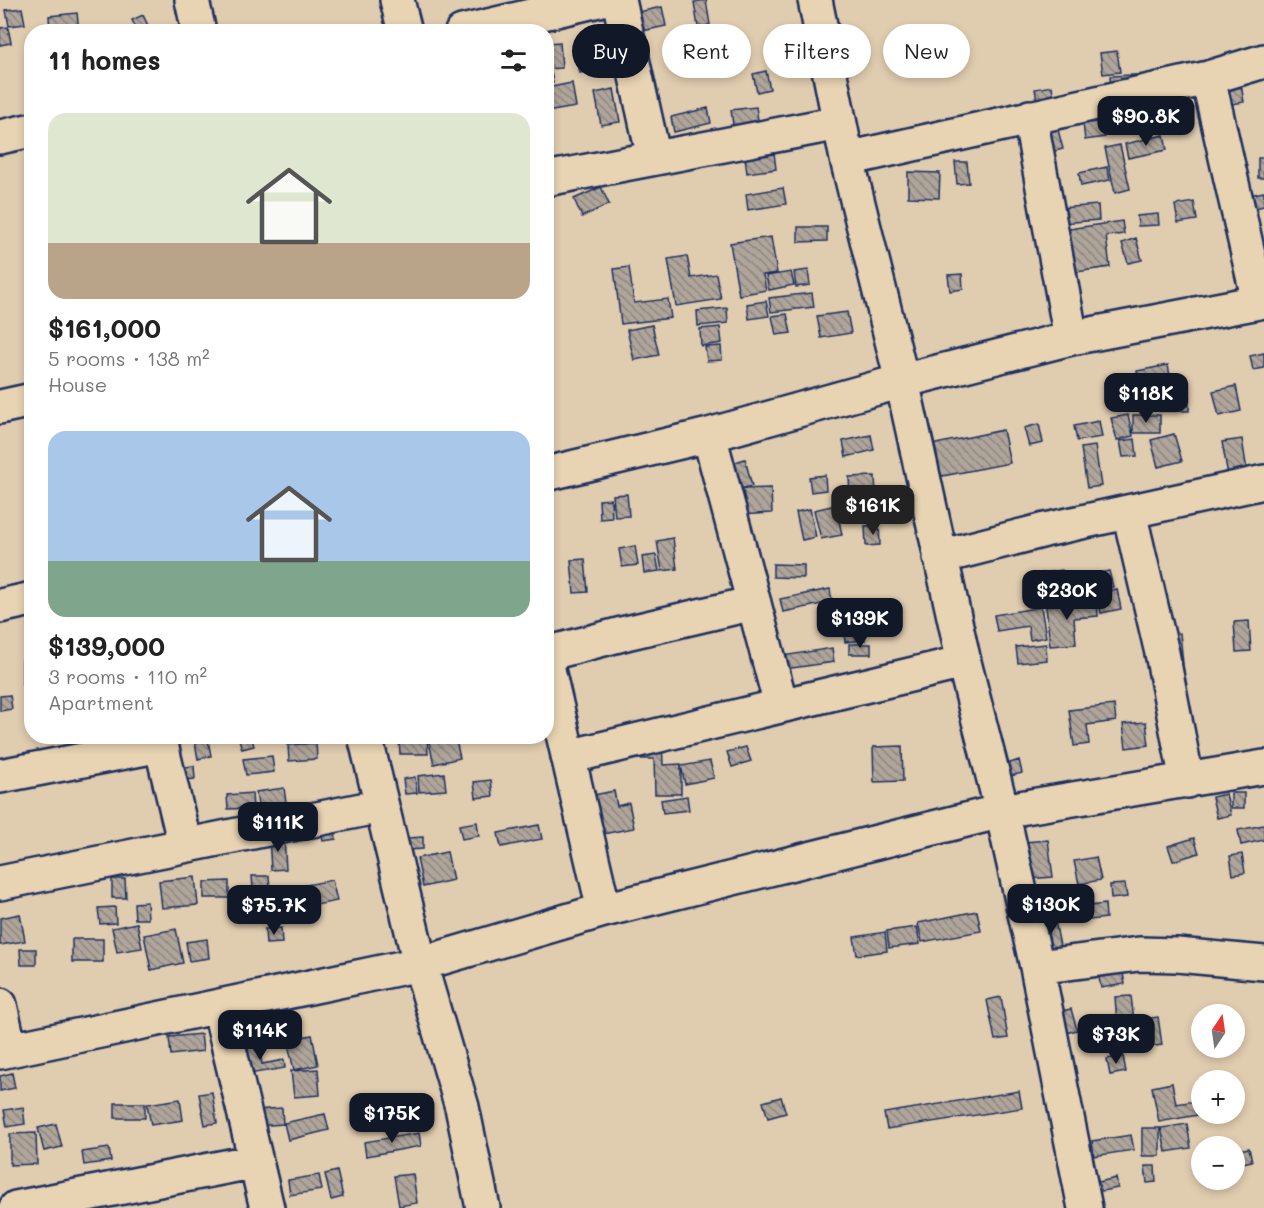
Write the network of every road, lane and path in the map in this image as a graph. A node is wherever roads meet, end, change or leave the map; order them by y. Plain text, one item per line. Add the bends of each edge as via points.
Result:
1 (192, 0) edge
2 (398, 0) edge
3 (815, 0) edge
4 (599, 1) edge
5 (197, 24) edge
6 (403, 24) edge
7 (497, 24) edge
8 (1264, 61) edge
9 (1209, 78) junction
10 (1030, 117) junction
11 (839, 123) junction
12 (24, 132) edge
13 (0, 137) edge
14 (654, 158) junction
15 (846, 159) junction
16 (554, 177) edge
17 (1262, 302) edge
18 (1071, 338) junction
19 (902, 381) junction
20 (24, 402) edge
21 (0, 407) edge
22 (709, 435) junction
23 (554, 472) edge
24 (1264, 482) edge
25 (1130, 512) junction
26 (940, 557) junction
27 (24, 600) edge
28 (754, 603) junction
29 (0, 606) edge
30 (554, 652) edge
31 (964, 662) junction
32 (554, 696) edge
33 (781, 705) junction
34 (146, 744) edge
35 (161, 744) edge
36 (367, 744) edge
37 (568, 757) junction
38 (1264, 767) edge
39 (0, 776) edge
40 (1187, 781) junction
41 (381, 806) junction
42 (1002, 811) junction
43 (185, 845) junction
44 (0, 883) edge
45 (604, 910) junction
46 (1264, 963) edge
47 (420, 964) junction
48 (1037, 967) junction
49 (0, 1005) edge
50 (219, 1006) junction
51 (5, 1051) edge
52 (256, 1161) junction
53 (60, 1204) edge
54 (16, 1208) edge
55 (267, 1208) edge
56 (483, 1208) edge
57 (1085, 1208) edge

1 - 5 street
2 - 6 street
3 - 11 street
4 - 7 street
4 - 14 street
8 - 9 street
9 - 10 street
9 - 17 street
10 - 15 street
10 - 18 street
11 - 14 street
11 - 15 street
12 - 13 street
14 - 16 street
15 - 19 street
17 - 18 street
18 - 19 street
19 - 22 street
19 - 26 street
20 - 21 street
22 - 23 street
22 - 28 street
24 - 25 street
25 - 26 street
25 - 40 street
26 - 31 street
27 - 29 street
28 - 30 street
28 - 33 street
31 - 33 street
31 - 42 street
32 - 37 street
33 - 37 street
34 - 39 street
35 - 43 street
36 - 41 street
37 - 45 street
38 - 40 street
40 - 42 street
41 - 43 street
41 - 47 street
42 - 45 street
42 - 48 street
43 - 44 street
45 - 47 street
46 - 48 street via 1139,954
47 - 50 street
47 - 56 street via 462,1107
48 - 57 street
49 - 51 street
50 - 51 street
50 - 52 street
52 - 53 street
52 - 55 street
53 - 54 street

